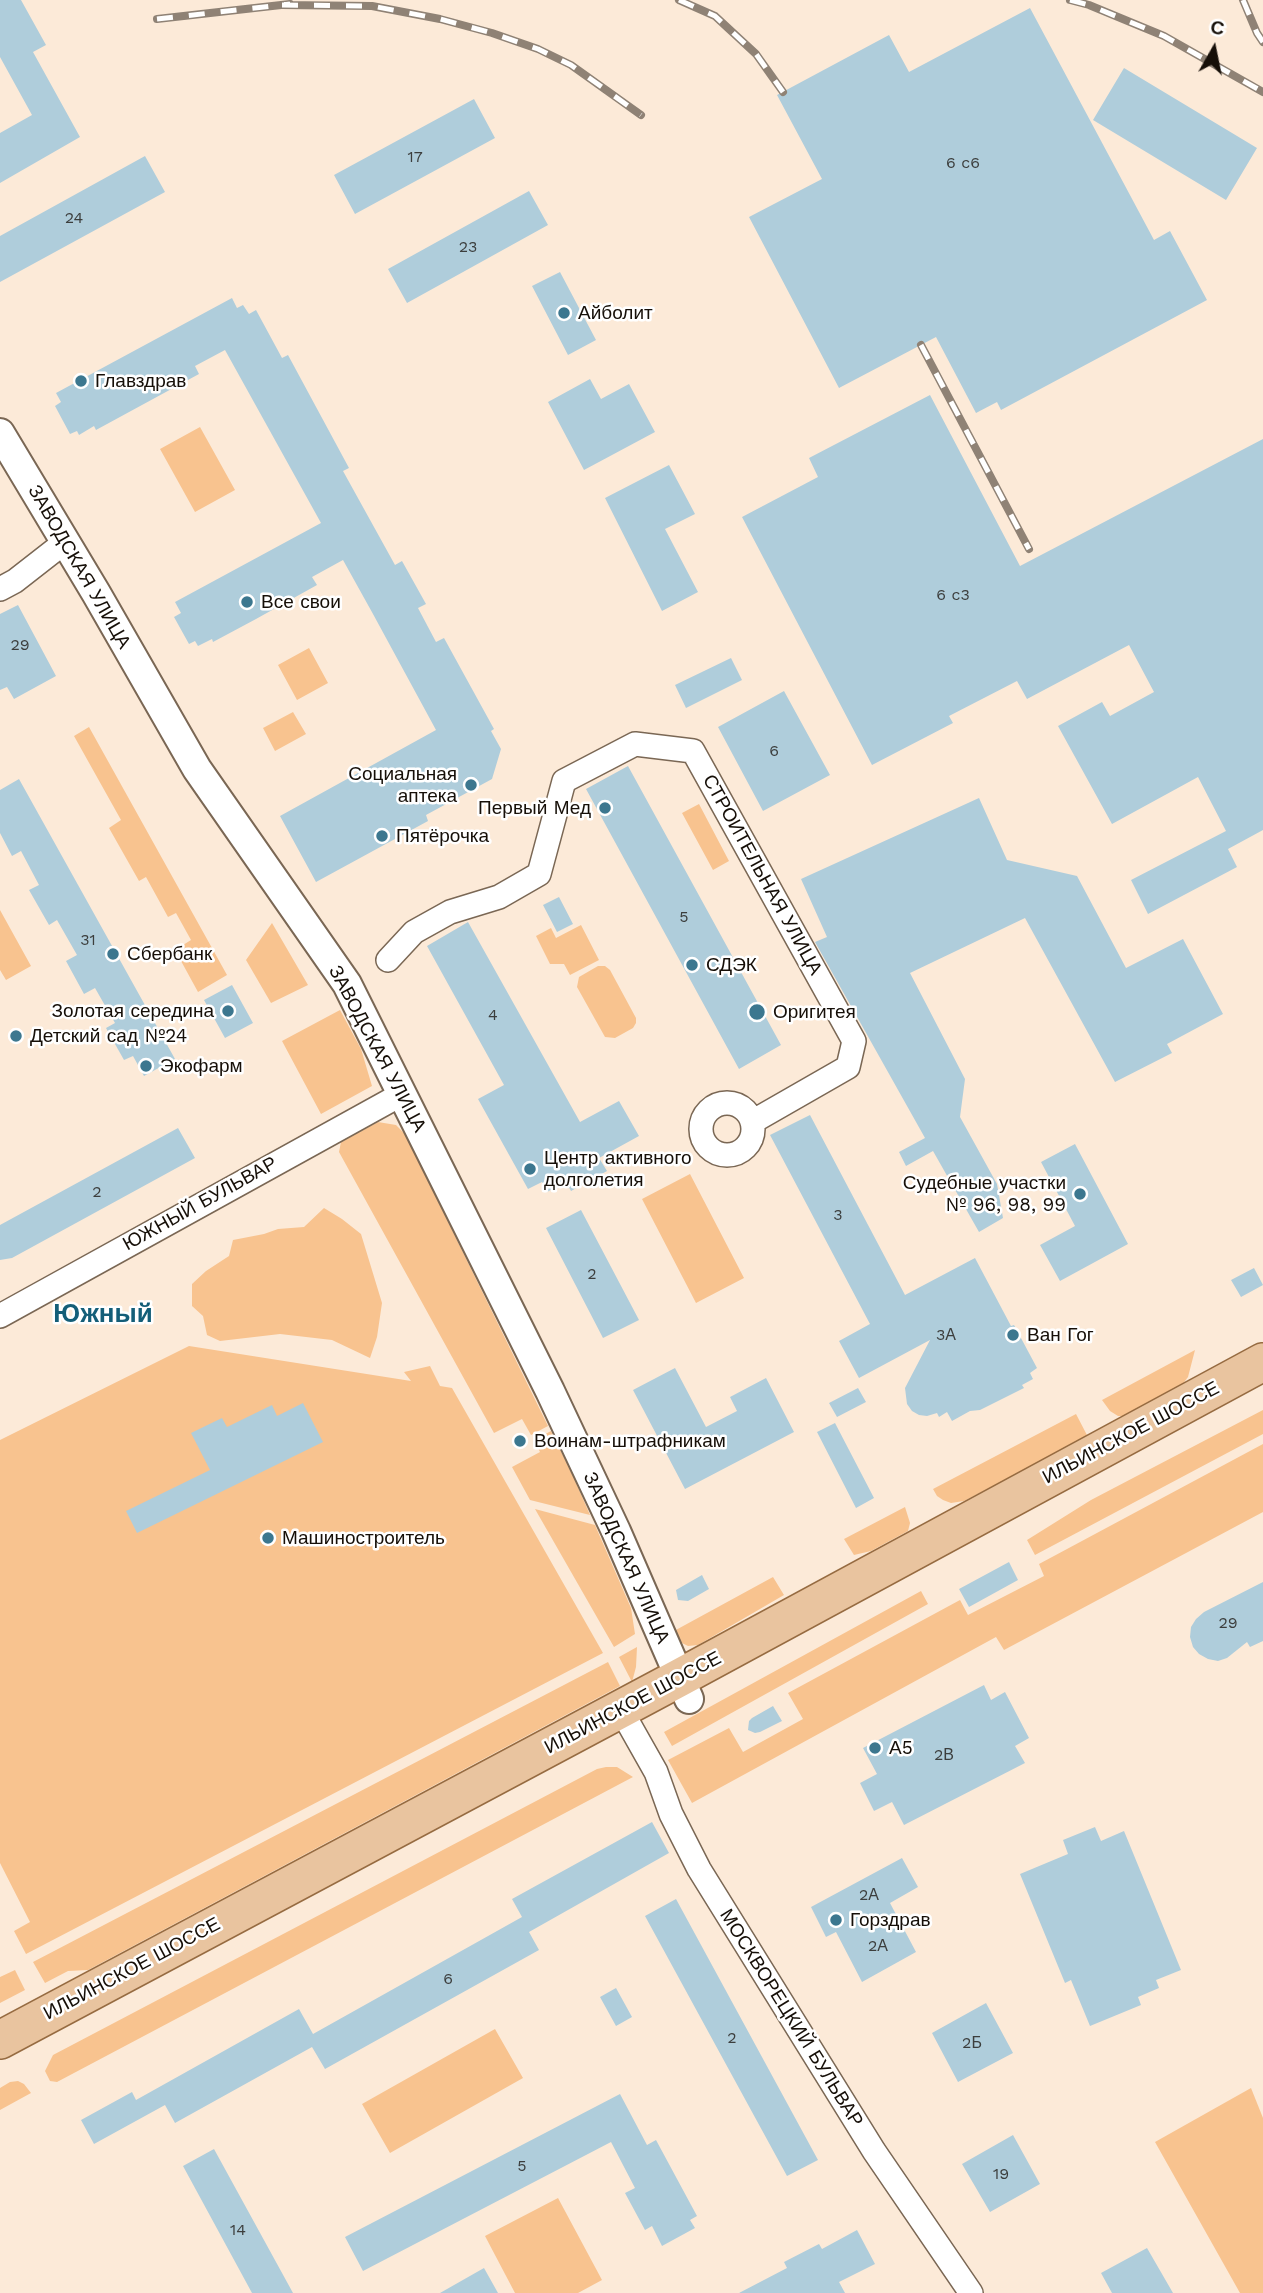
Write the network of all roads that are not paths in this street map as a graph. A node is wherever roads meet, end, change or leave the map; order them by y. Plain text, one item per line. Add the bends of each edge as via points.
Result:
1 (0, 433) edge
2 (65, 542) junction
3 (0, 589) edge
4 (388, 960) dead end
5 (402, 1094) junction
6 (752, 1122) dead end
7 (0, 1316) edge
8 (1263, 1362) edge
9 (1263, 1388) edge
10 (684, 1689) junction
11 (626, 1720) junction
12 (0, 2040) edge
13 (0, 2064) edge
14 (971, 2293) edge

1 - 2 street, ЗАВОДСКАЯ УЛИЦА
2 - 3 street
2 - 5 street, ЗАВОДСКАЯ УЛИЦА via 197,769 343,978
4 - 6 street, СТРОИТЕЛЬНАЯ УЛИЦА via 414,932 450,912 499,897 538,874 564,781 635,744 693,751 854,1041 848,1067
5 - 7 street, ЮЖНЫЙ БУЛЬВАР
5 - 10 street, ЗАВОДСКАЯ УЛИЦА via 594,1484
8 - 10 main road, ИЛЬИНСКОЕ ШОССЕ
9 - 10 main road, ИЛЬИНСКОЕ ШОССЕ
10 - 11 main road, ИЛЬИНСКОЕ ШОССЕ
11 - 12 main road, ИЛЬИНСКОЕ ШОССЕ
11 - 13 main road, ИЛЬИНСКОЕ ШОССЕ
11 - 14 street, МОСКВОРЕЦКИЙ БУЛЬВАР via 656,1772 699,1869 874,2151

